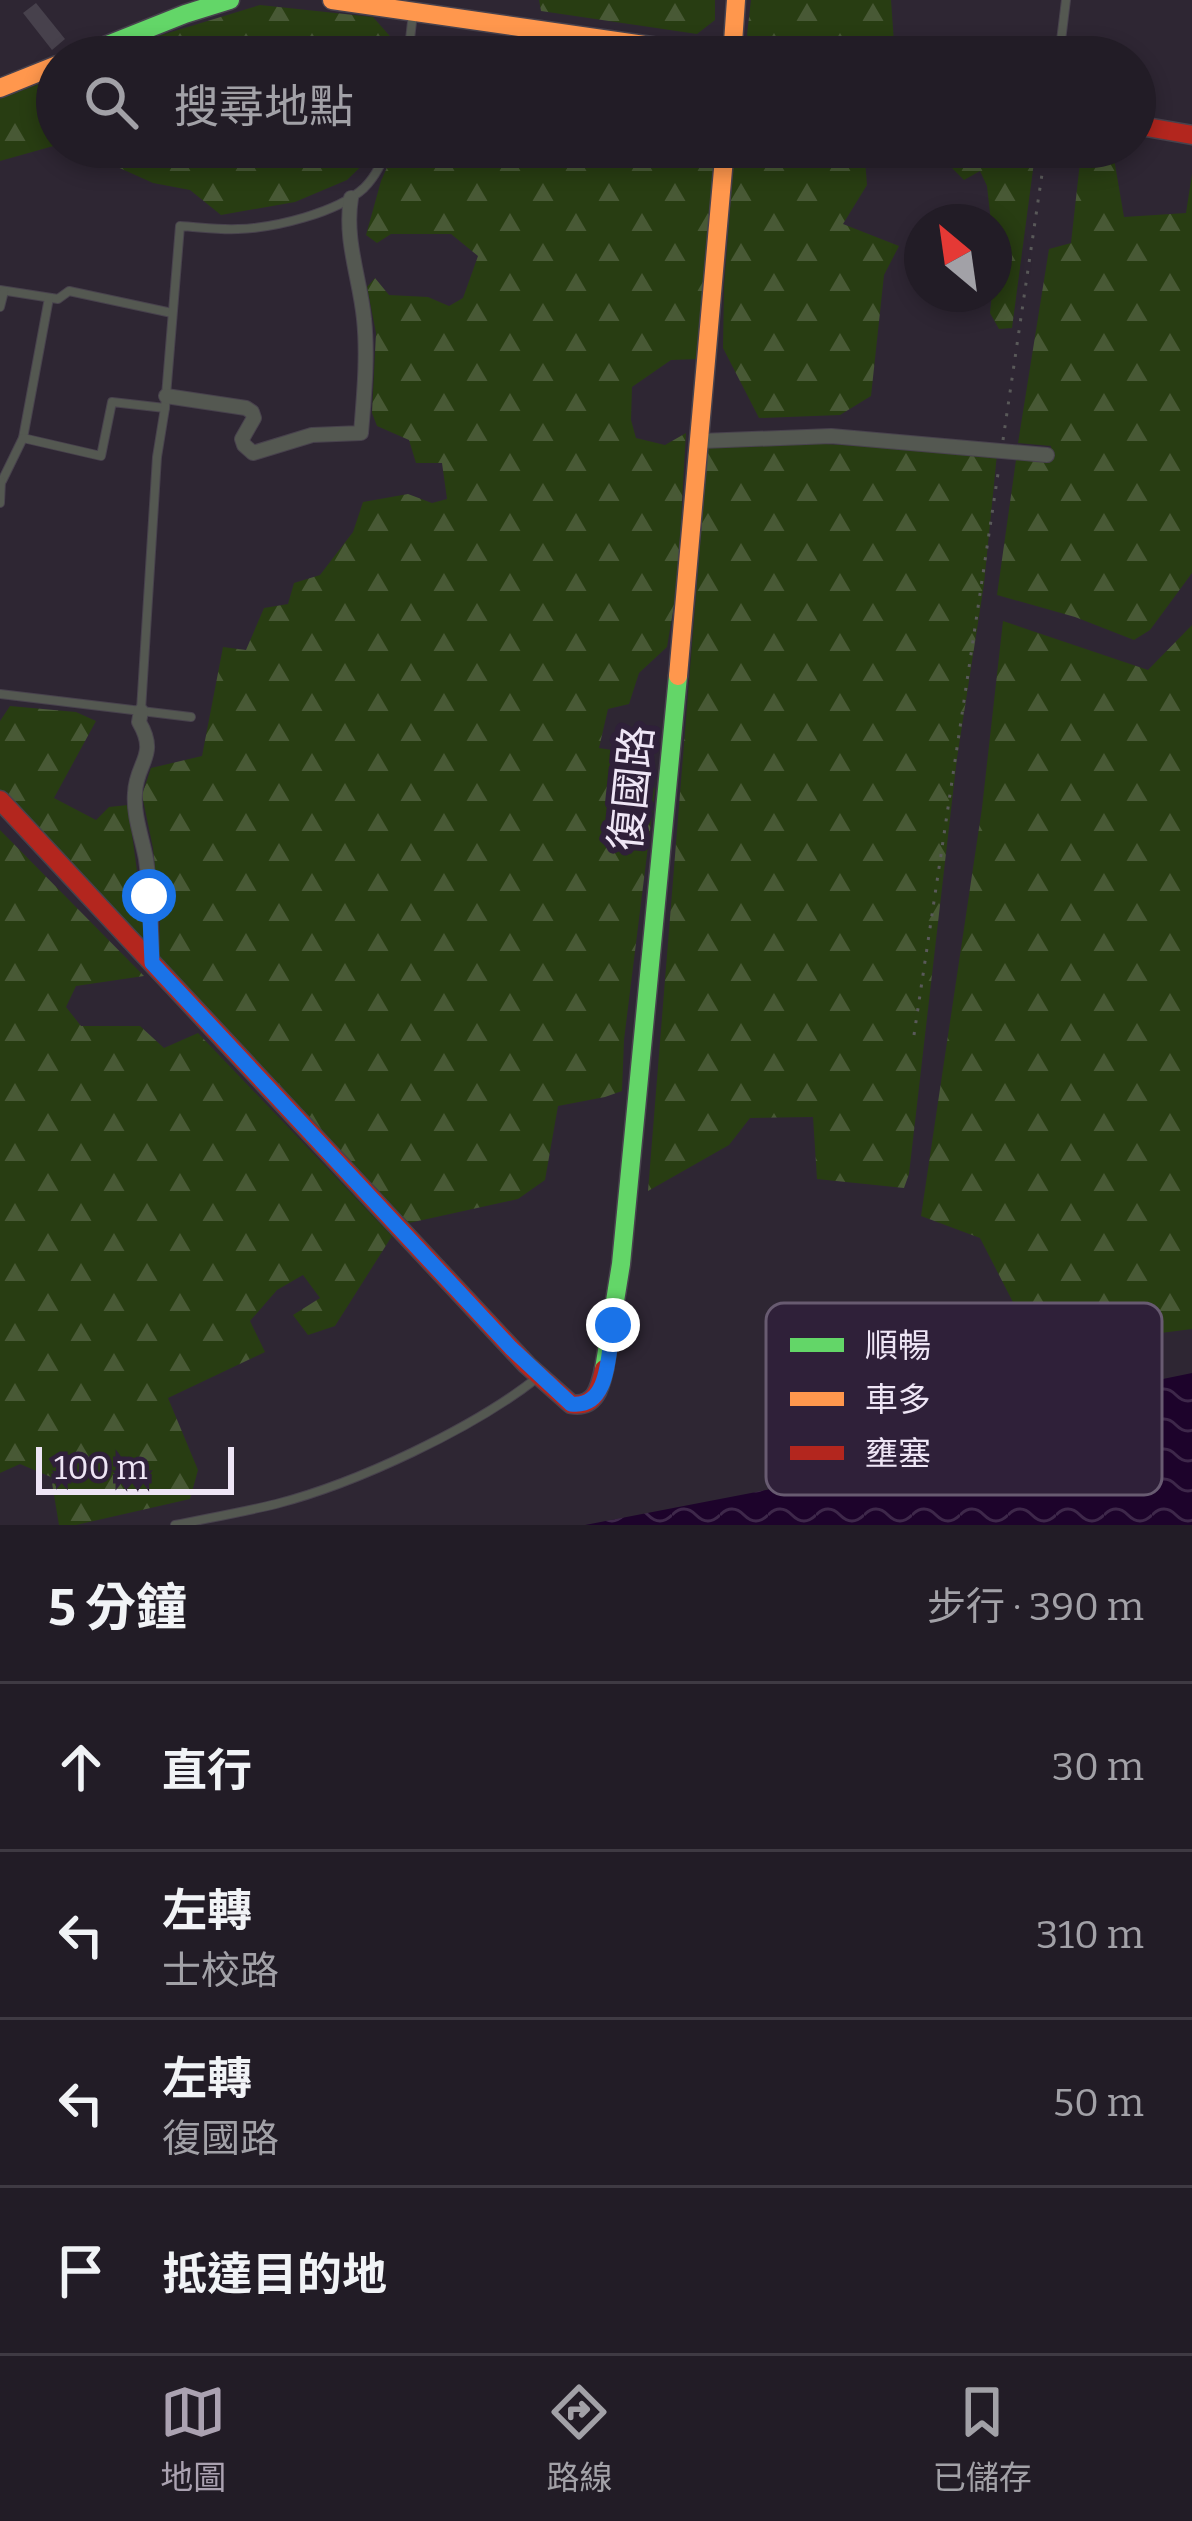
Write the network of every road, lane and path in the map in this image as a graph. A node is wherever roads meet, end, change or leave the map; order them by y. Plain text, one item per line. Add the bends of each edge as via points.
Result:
1 (230, 0) edge
2 (332, 0) edge
3 (736, 0) edge
4 (1066, 0) edge
5 (413, 12) junction
6 (129, 36) edge
7 (410, 36) edge
8 (582, 36) edge
9 (732, 36) edge
10 (1062, 36) edge
11 (36, 73) edge
12 (0, 88) edge
13 (1156, 129) edge
14 (1192, 135) edge
15 (378, 168) edge
16 (723, 168) edge
17 (1043, 168) edge
18 (352, 197) junction
19 (2, 291) edge
20 (49, 298) junction
21 (0, 307) edge
22 (172, 313) junction
23 (166, 402) junction
24 (23, 438) junction
25 (700, 442) junction
26 (1002, 451) junction
27 (1048, 454) dead end
28 (1, 481) edge
29 (0, 503) edge
30 (0, 694) edge
31 (141, 711) junction
32 (191, 717) dead end
33 (0, 800) edge
34 (152, 963) junction
35 (914, 1035) dead end
36 (539, 1376) junction
37 (175, 1525) edge

1 - 6 street
2 - 5 street
3 - 9 street
4 - 10 lane
5 - 7 lane
5 - 8 street
11 - 12 street
13 - 14 street
15 - 18 lane
16 - 25 street, 復國路
17 - 26 path
18 - 22 lane via 254,228 180,226
18 - 23 street via 350,242 364,320 361,433 312,435 253,453 242,439 254,418 246,408
19 - 20 lane
19 - 21 lane
20 - 22 lane via 69,291
20 - 24 lane
22 - 23 lane
23 - 24 lane via 112,403 101,456
23 - 31 lane
24 - 28 lane
25 - 26 street via 831,436
25 - 36 street, 復國路 via 637,1118 604,1380 578,1406
26 - 27 street
26 - 35 path
28 - 29 lane
30 - 31 lane
31 - 32 lane
31 - 34 street via 149,749 134,799
33 - 34 street
34 - 36 street
36 - 37 lane via 467,1423 333,1485

